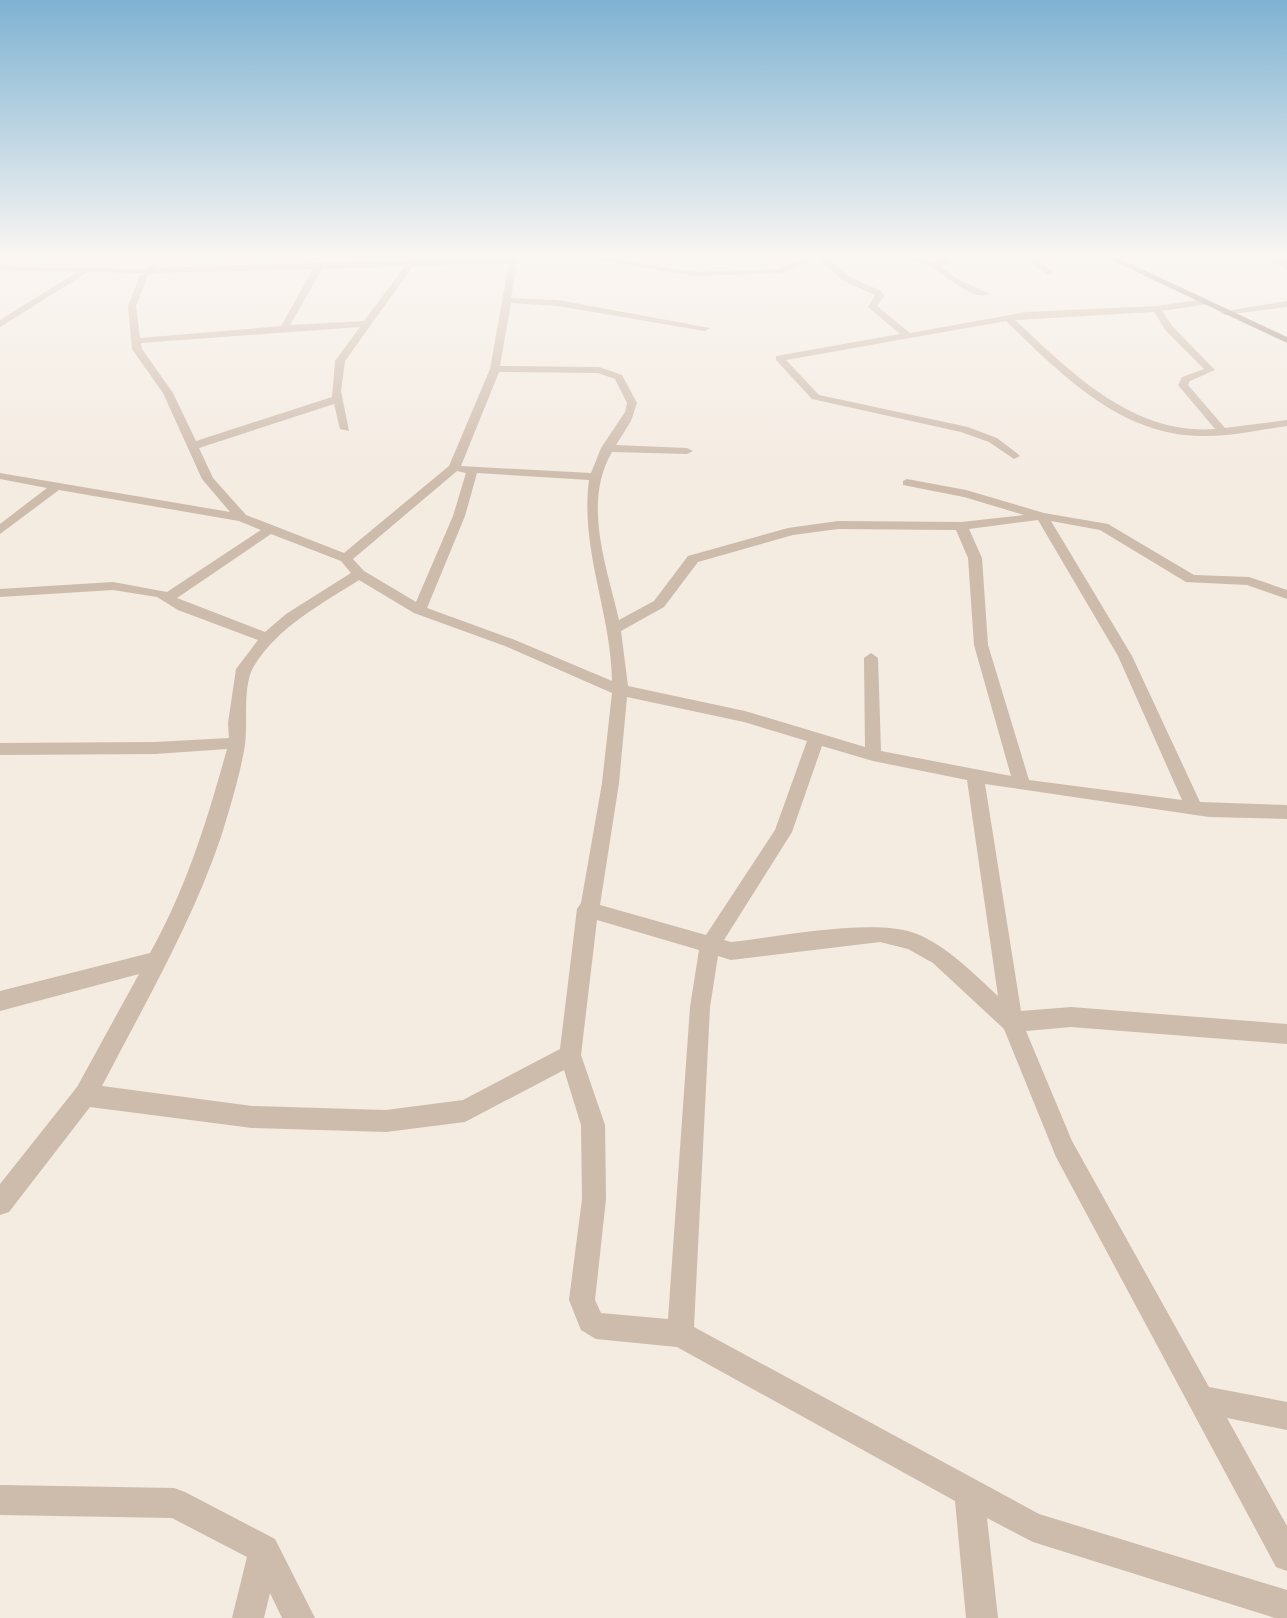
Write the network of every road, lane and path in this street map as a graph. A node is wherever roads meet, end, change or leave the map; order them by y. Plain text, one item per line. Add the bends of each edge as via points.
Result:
1 (135, 333) edge
2 (233, 333) edge
3 (360, 333) edge
4 (502, 333) edge
5 (916, 333) edge
6 (1023, 333) edge
7 (1173, 333) edge
8 (1270, 333) edge
9 (906, 334) joint
10 (1287, 340) edge
11 (136, 341) junction
12 (495, 369) junction
13 (338, 399) junction
14 (1287, 423) edge
15 (345, 429) dead end
16 (1222, 431) junction
17 (193, 446) junction
18 (607, 448) junction
19 (687, 451) dead end
20 (1014, 456) dead end
21 (454, 468) junction
22 (472, 471) junction
23 (0, 476) edge
24 (595, 477) junction
25 (907, 483) dead end
26 (57, 486) junction
27 (1042, 516) junction
28 (242, 518) junction
29 (961, 526) junction
30 (270, 528) junction
31 (0, 530) edge
32 (346, 558) junction
33 (359, 574) junction
34 (0, 593) edge
35 (1287, 595) edge
36 (167, 598) junction
37 (419, 610) junction
38 (613, 629) junction
39 (267, 638) junction
40 (871, 658) dead end
41 (620, 691) junction
42 (816, 740) junction
43 (237, 743) junction
44 (0, 749) edge
45 (873, 755) junction
46 (975, 776) junction
47 (1022, 785) junction
48 (1194, 808) junction
49 (1287, 812) edge
50 (587, 909) junction
51 (709, 947) junction
52 (156, 961) junction
53 (0, 1001) edge
54 (1012, 1022) junction
55 (1287, 1034) edge
56 (570, 1055) junction
57 (85, 1095) junction
58 (0, 1203) edge
59 (680, 1334) junction
60 (1200, 1399) junction
61 (1287, 1416) edge
62 (969, 1492) junction
63 (0, 1500) edge
64 (264, 1550) junction
65 (1287, 1556) edge
66 (1287, 1606) edge
67 (248, 1618) edge
68 (299, 1618) edge
69 (982, 1618) edge

1 - 11 street
2 - 11 street
3 - 13 street via 340,362
4 - 12 street
5 - 9 street
6 - 16 street via 1081,387 1125,413 1173,431
7 - 16 street via 1210,370 1185,379 1183,384
8 - 10 street
9 - 20 street via 779,359 817,397 964,429 993,440
11 - 17 street
12 - 18 street via 599,369 619,377 632,409
12 - 21 street
13 - 15 street
13 - 17 street
14 - 16 street
17 - 28 street via 208,479
18 - 19 street
18 - 24 street
21 - 22 street
21 - 32 street
22 - 24 street
22 - 37 street via 459,516
23 - 26 street
24 - 38 street via 592,526
25 - 27 street
26 - 28 street
26 - 31 street
27 - 29 street
27 - 35 street via 1104,527 1191,579 1249,581
27 - 48 street via 1125,656
28 - 30 street
29 - 38 street via 813,527 702,555 686,565 659,604
29 - 47 street via 975,558 981,645
30 - 32 street
30 - 36 street
32 - 33 street
33 - 37 street
33 - 39 street via 291,617
34 - 36 street via 113,586
36 - 39 street
37 - 41 street
38 - 41 street
39 - 43 street via 244,669
40 - 45 street
41 - 42 street via 746,718
41 - 50 street
42 - 45 street
42 - 51 street via 783,832
43 - 44 street
43 - 52 street via 212,836 180,918
45 - 46 street
46 - 47 street
46 - 54 street
47 - 48 street
48 - 49 street
50 - 51 street
50 - 56 street
51 - 54 street via 731,951 880,934 912,941 940,957
51 - 59 street via 700,1007
52 - 53 street
52 - 57 street
54 - 55 street via 1071,1017
54 - 60 street via 1064,1149
56 - 57 street via 465,1111 386,1121 252,1117
56 - 59 street via 593,1125 594,1199 582,1300 586,1314 596,1326
57 - 58 street
59 - 62 street
60 - 61 street
60 - 65 street
62 - 66 street via 1033,1527
62 - 69 street
63 - 64 street via 174,1503
64 - 67 street
64 - 68 street

